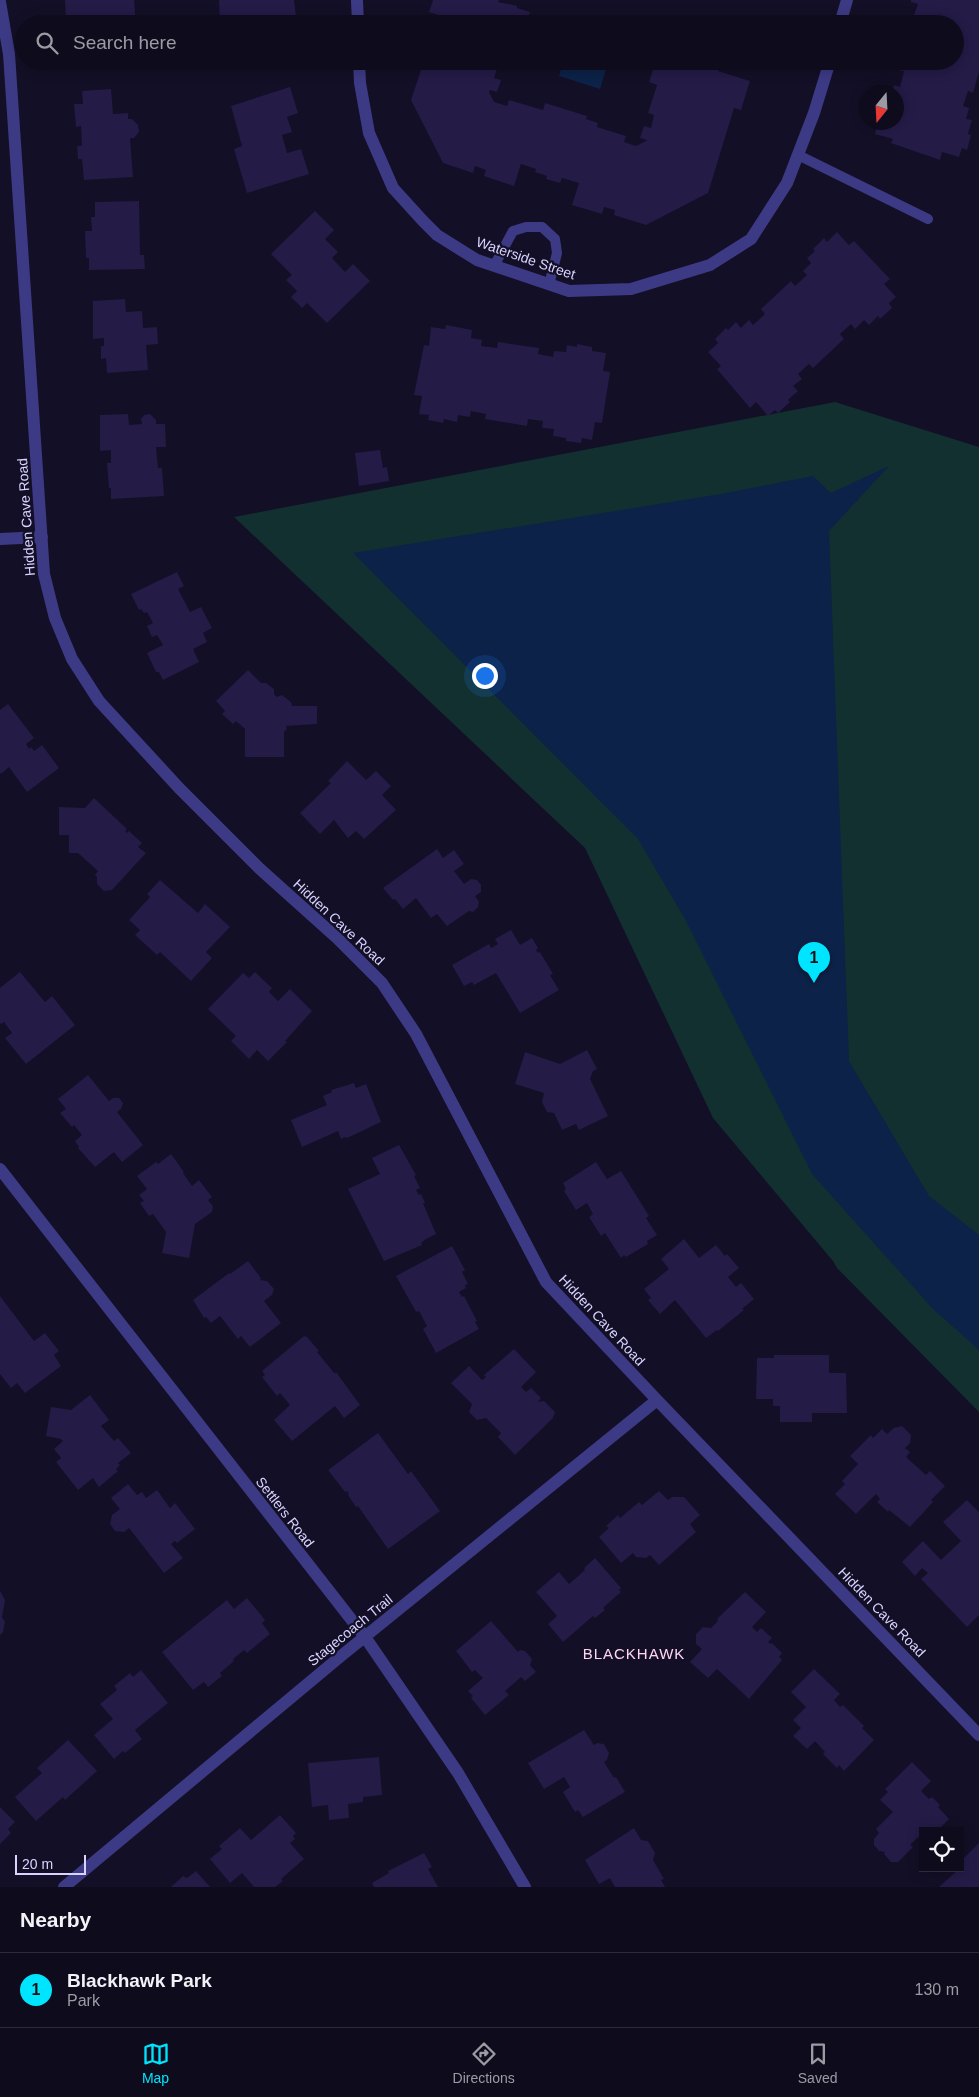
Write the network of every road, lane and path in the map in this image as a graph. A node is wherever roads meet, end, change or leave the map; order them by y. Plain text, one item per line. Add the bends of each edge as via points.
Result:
1 (357, 0) edge
2 (847, 0) edge
3 (0, 2) edge
4 (358, 15) edge
5 (843, 15) edge
6 (359, 70) edge
7 (827, 70) edge
8 (798, 155) junction
9 (928, 219) dead end
10 (494, 266) junction
11 (549, 284) junction
12 (42, 537) junction
13 (0, 539) edge
14 (0, 1169) edge
15 (656, 1400) junction
16 (365, 1637) junction
17 (979, 1735) edge
18 (64, 1887) edge
19 (525, 1887) edge

1 - 4 street
2 - 5 street
3 - 12 street, Hidden Cave Road via 9,54
6 - 10 street, Waterside Street via 369,133 393,188 437,235 476,260
7 - 8 street, Waterside Street
8 - 9 lane
8 - 11 street, Waterside Street via 787,183 750,239 710,265 631,289 569,291
10 - 11 street, Waterside Street
10 - 11 lane via 513,231 542,227 555,240 556,253
12 - 13 street
12 - 15 street, Hidden Cave Road via 44,574 55,618 72,659 99,701 172,781 260,869 382,983 416,1034 546,1282
14 - 16 street, Settlers Road
15 - 16 street, Stagecoach Trail
15 - 17 street, Hidden Cave Road
16 - 18 street, Stagecoach Trail
16 - 19 street, Settlers Road via 458,1773

